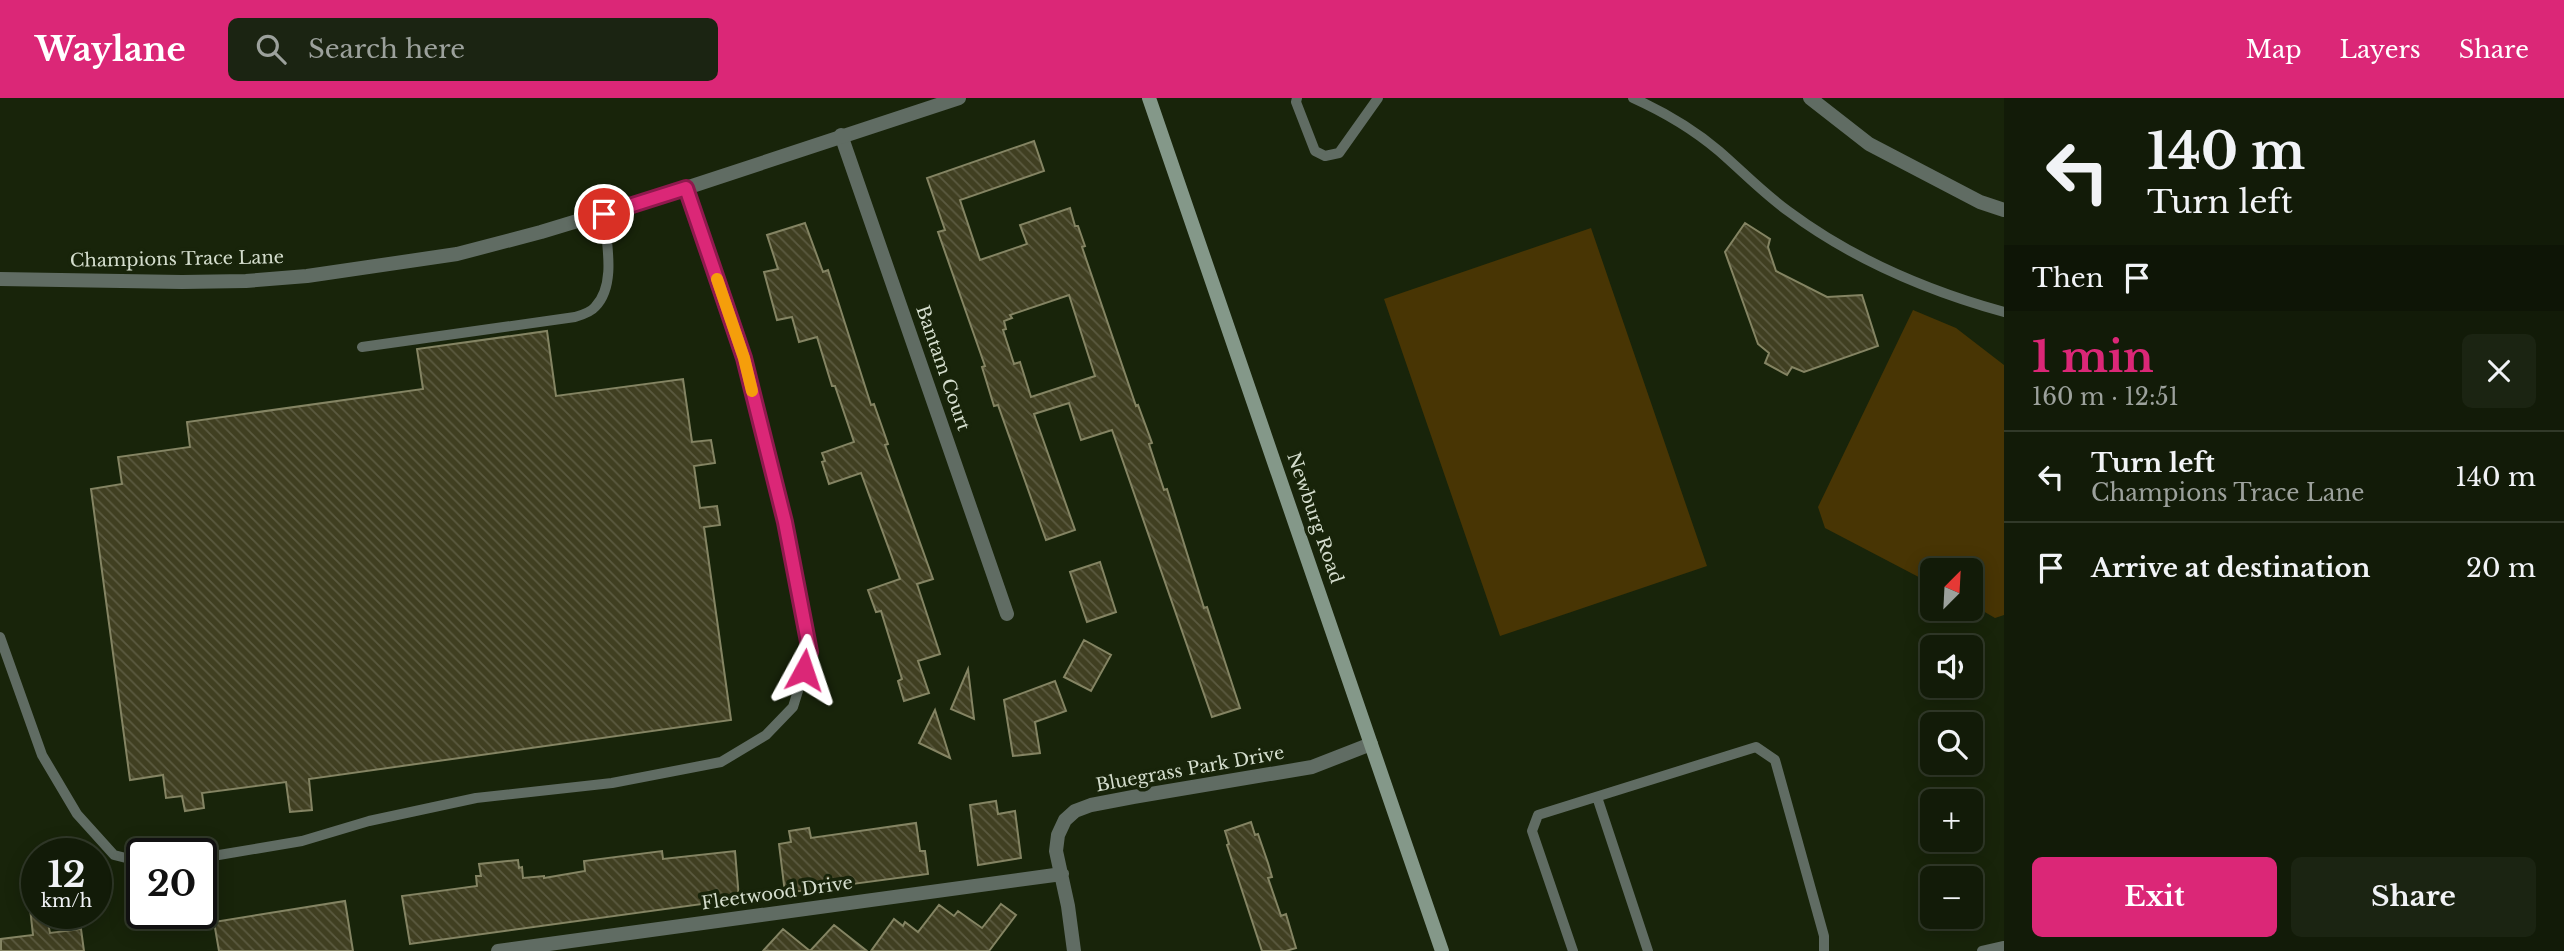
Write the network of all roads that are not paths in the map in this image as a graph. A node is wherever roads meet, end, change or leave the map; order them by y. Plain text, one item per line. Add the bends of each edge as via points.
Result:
1 (959, 98) edge
2 (1149, 98) edge
3 (1297, 98) edge
4 (1378, 98) edge
5 (1633, 98) edge
6 (1811, 98) edge
7 (841, 135) junction
8 (686, 188) junction
9 (2004, 210) edge
10 (604, 214) junction
11 (0, 279) edge
12 (2004, 312) edge
13 (362, 347) dead end
14 (1007, 614) dead end
15 (0, 637) edge
16 (1371, 744) junction
17 (1597, 797) junction
18 (217, 855) edge
19 (126, 858) edge
20 (1062, 874) junction
21 (2004, 946) edge
22 (498, 951) edge
23 (1074, 951) edge
24 (1442, 951) edge
25 (1573, 951) edge
26 (1648, 951) edge
27 (1824, 951) edge
28 (1982, 951) edge

1 - 7 street, Champions Trace Lane
2 - 16 main road, Newburg Road
3 - 4 lane via 1315,151 1325,156 1339,153
5 - 12 lane via 1665,112 1835,244
6 - 9 street via 1880,150
7 - 8 street, Champions Trace Lane
7 - 14 street, Bantam Court
8 - 10 street, Champions Trace Lane
8 - 18 lane via 744,358 785,522 810,652 793,708 766,735 721,762 612,783 476,798 302,841
10 - 11 street, Champions Trace Lane via 457,254 307,276 183,282
10 - 13 lane via 608,278 605,294 594,309 575,317
15 - 19 lane via 42,755 77,814 114,855
16 - 20 street, Bluegrass Park Drive via 1312,767 1075,811 1058,835 1056,851
16 - 24 main road, Newburg Road
17 - 25 lane via 1538,815 1532,831
17 - 26 lane
17 - 27 lane via 1756,747 1775,760 1824,936
20 - 22 street, Fleetwood Drive
20 - 23 street, Bluegrass Park Drive
21 - 28 lane

